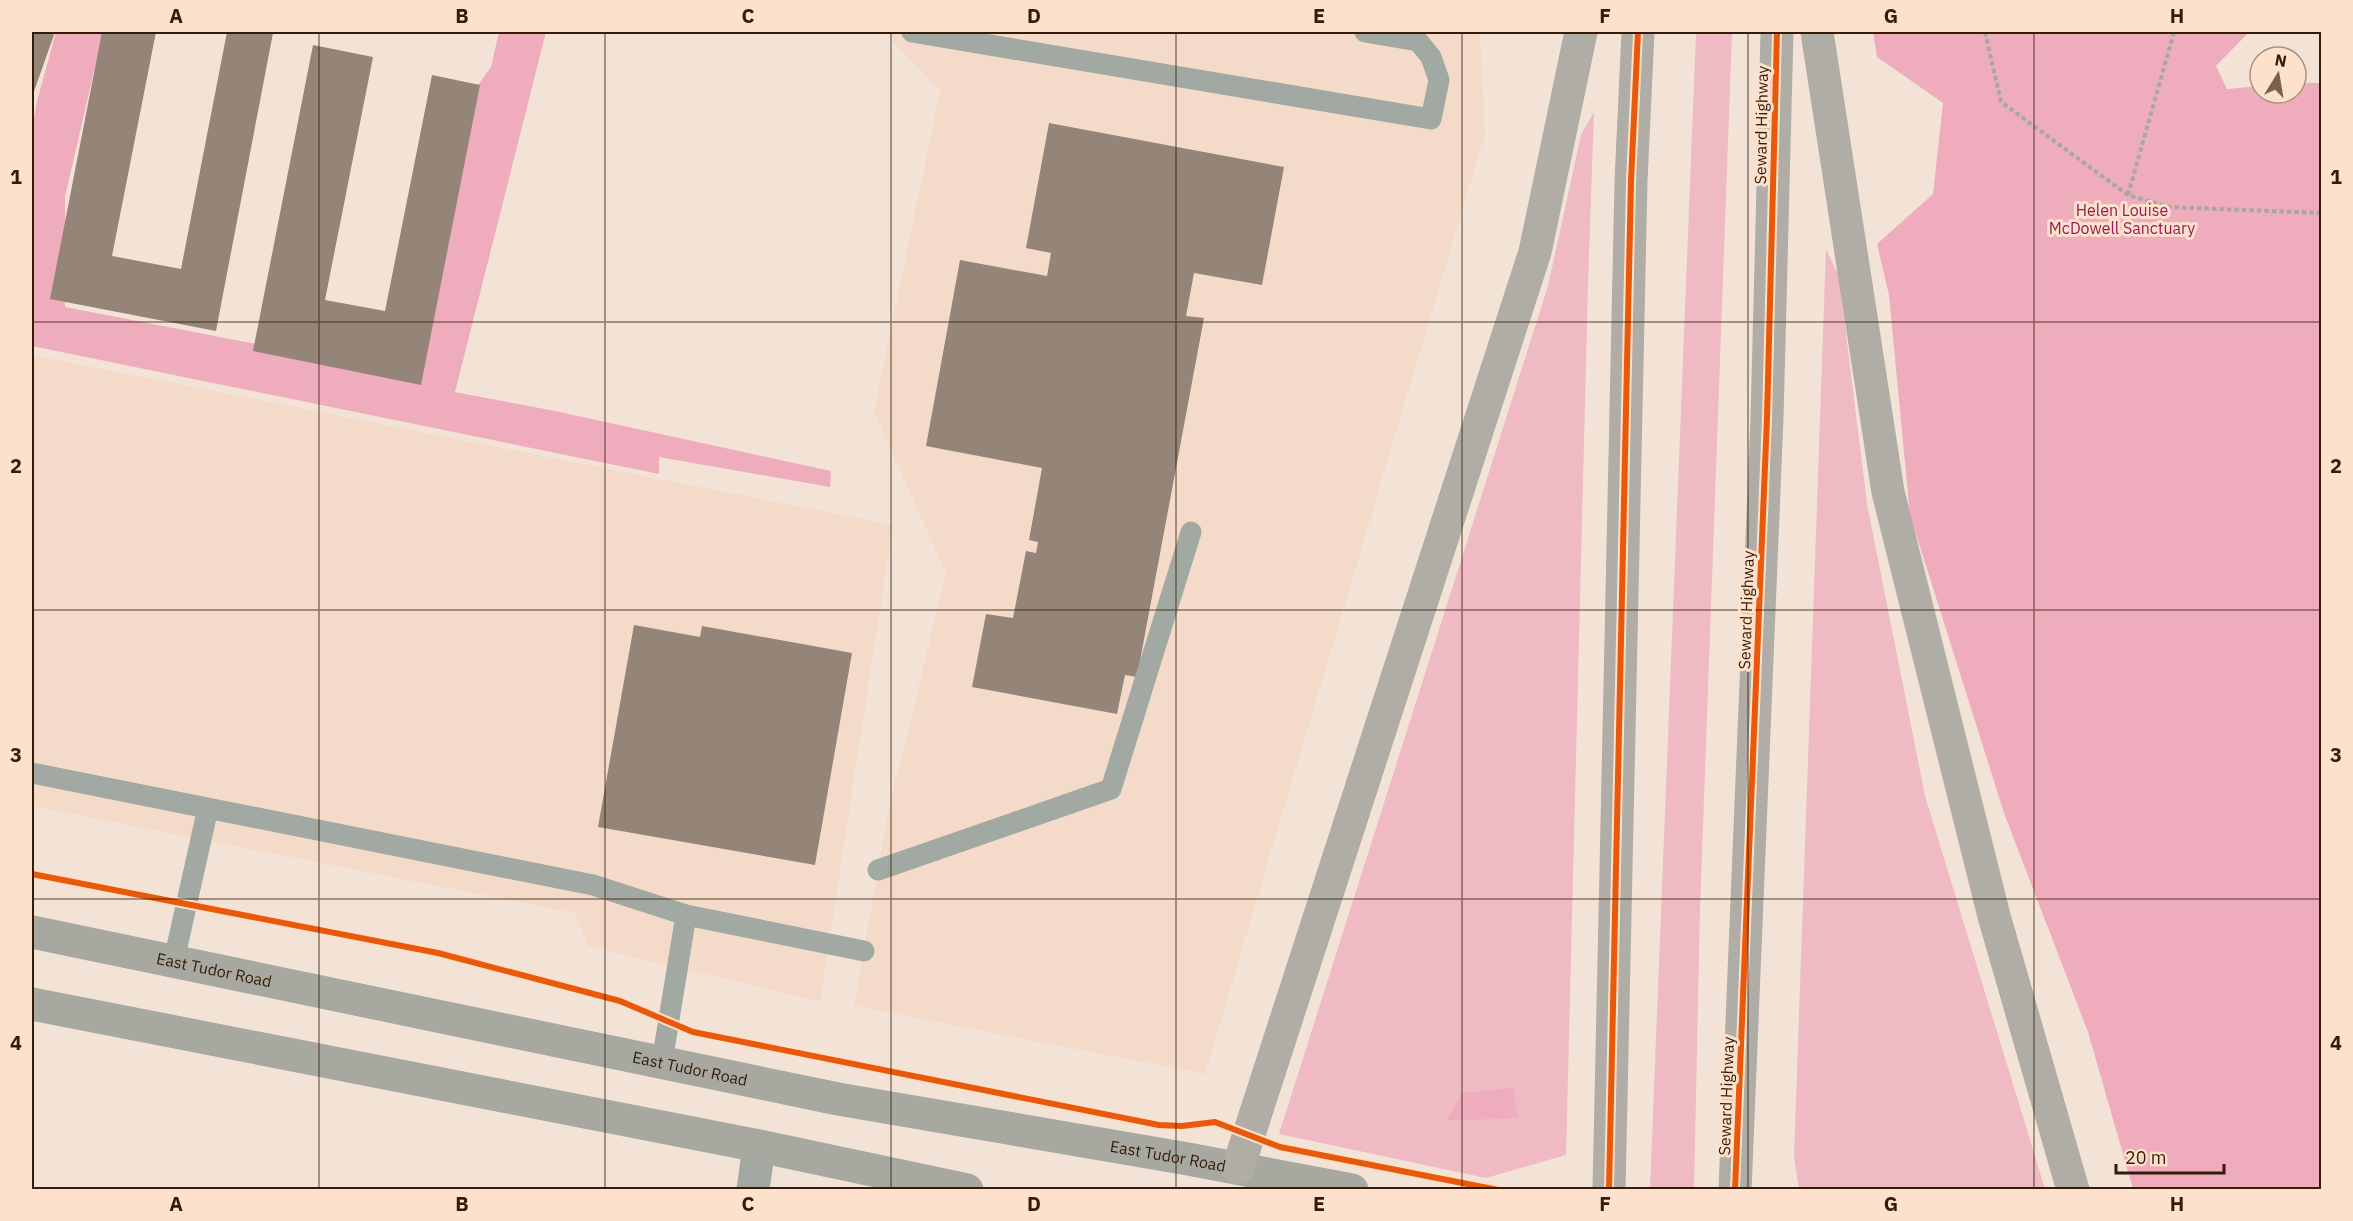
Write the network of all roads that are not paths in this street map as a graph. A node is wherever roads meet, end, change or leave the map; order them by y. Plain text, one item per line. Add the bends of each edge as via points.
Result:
1 (912, 32) edge
2 (1365, 32) edge
3 (1581, 32) edge
4 (1638, 32) edge
5 (1777, 32) edge
6 (1817, 32) edge
7 (970, 36) edge
8 (1191, 532) dead end
9 (32, 773) edge
10 (208, 808) junction
11 (878, 870) dead end
12 (686, 915) junction
13 (32, 932) edge
14 (864, 951) dead end
15 (174, 960) junction
16 (32, 1004) edge
17 (662, 1062) junction
18 (759, 1146) junction
19 (1240, 1179) edge
20 (753, 1190) edge
21 (967, 1190) edge
22 (1352, 1190) edge
23 (1609, 1190) edge
24 (1736, 1190) edge
25 (2073, 1190) edge

1 - 7 lane
2 - 7 lane via 1418,41 1431,57 1439,80 1431,119
3 - 19 highway via 1535,252
4 - 23 highway
5 - 24 highway, Seward Highway via 1767,418
6 - 25 highway via 1888,492 1994,916
8 - 11 lane via 1111,789
9 - 10 lane
10 - 12 lane via 593,885
10 - 15 lane
12 - 14 lane
12 - 17 lane
13 - 15 main road, East Tudor Road
15 - 17 main road, East Tudor Road
16 - 18 main road
17 - 19 main road, East Tudor Road
18 - 20 street
18 - 21 main road
19 - 22 main road, East Tudor Road

